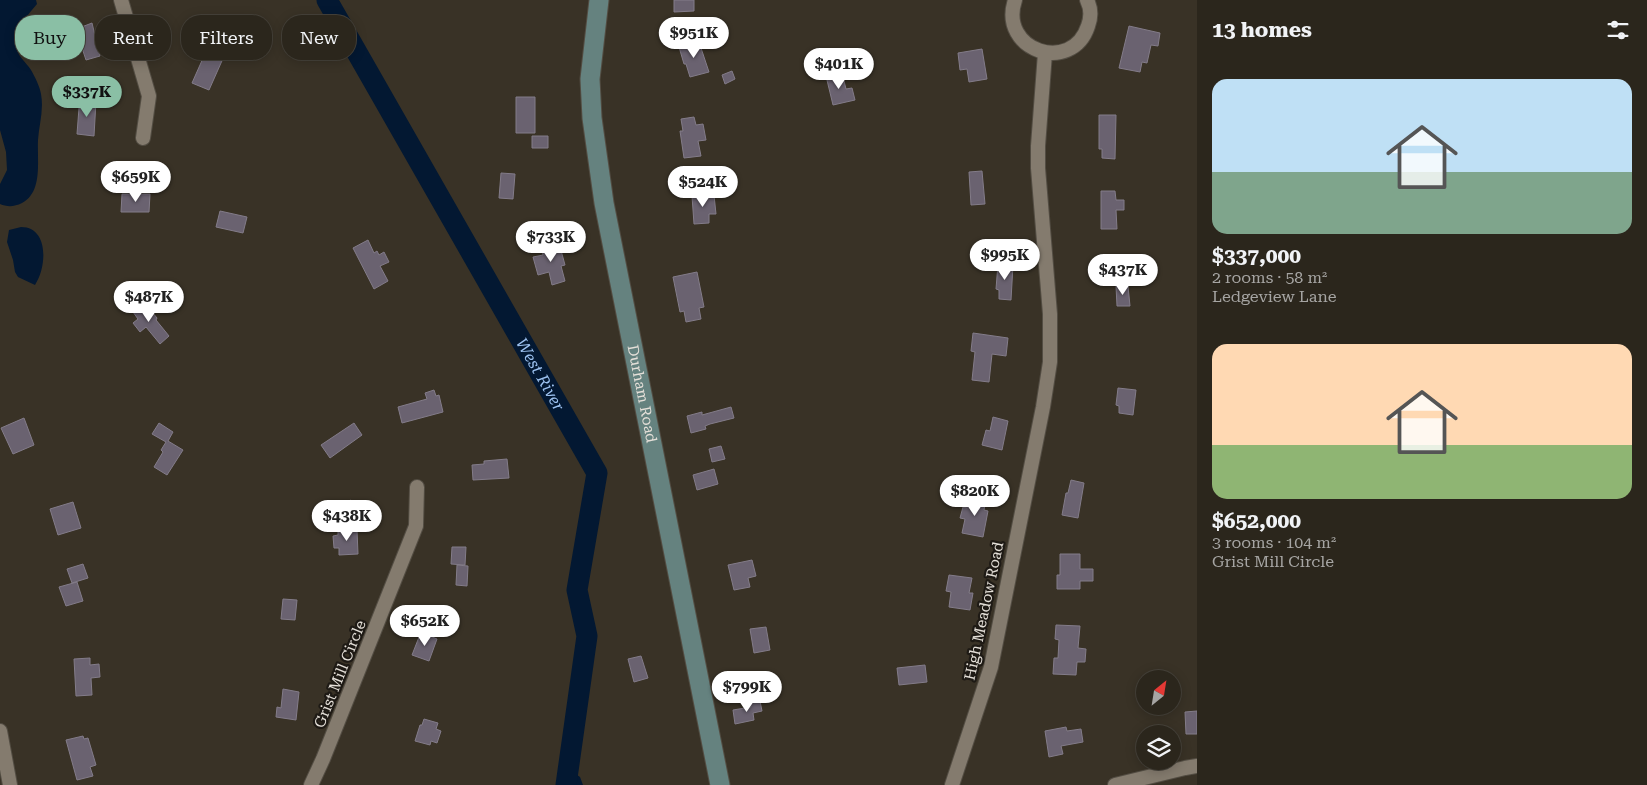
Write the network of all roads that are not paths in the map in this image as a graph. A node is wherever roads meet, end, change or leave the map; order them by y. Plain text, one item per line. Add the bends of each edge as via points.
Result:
1 (121, 0) edge
2 (599, 0) edge
3 (1015, 0) edge
4 (1087, 0) edge
5 (1045, 52) junction
6 (143, 138) dead end
7 (417, 487) dead end
8 (0, 730) edge
9 (1197, 766) edge
10 (10, 785) edge
11 (311, 785) edge
12 (720, 785) edge
13 (952, 785) edge
14 (1115, 785) edge

1 - 6 street via 149,96
2 - 12 main road, Durham Road via 590,79 602,193
3 - 5 street via 1012,14 1019,36 1030,47
4 - 5 street via 1090,21 1083,36 1070,48
5 - 13 street, High Meadow Road via 1038,168 1050,314 1050,362 991,667
7 - 11 street, Grist Mill Circle via 416,526
8 - 10 street
9 - 14 street

